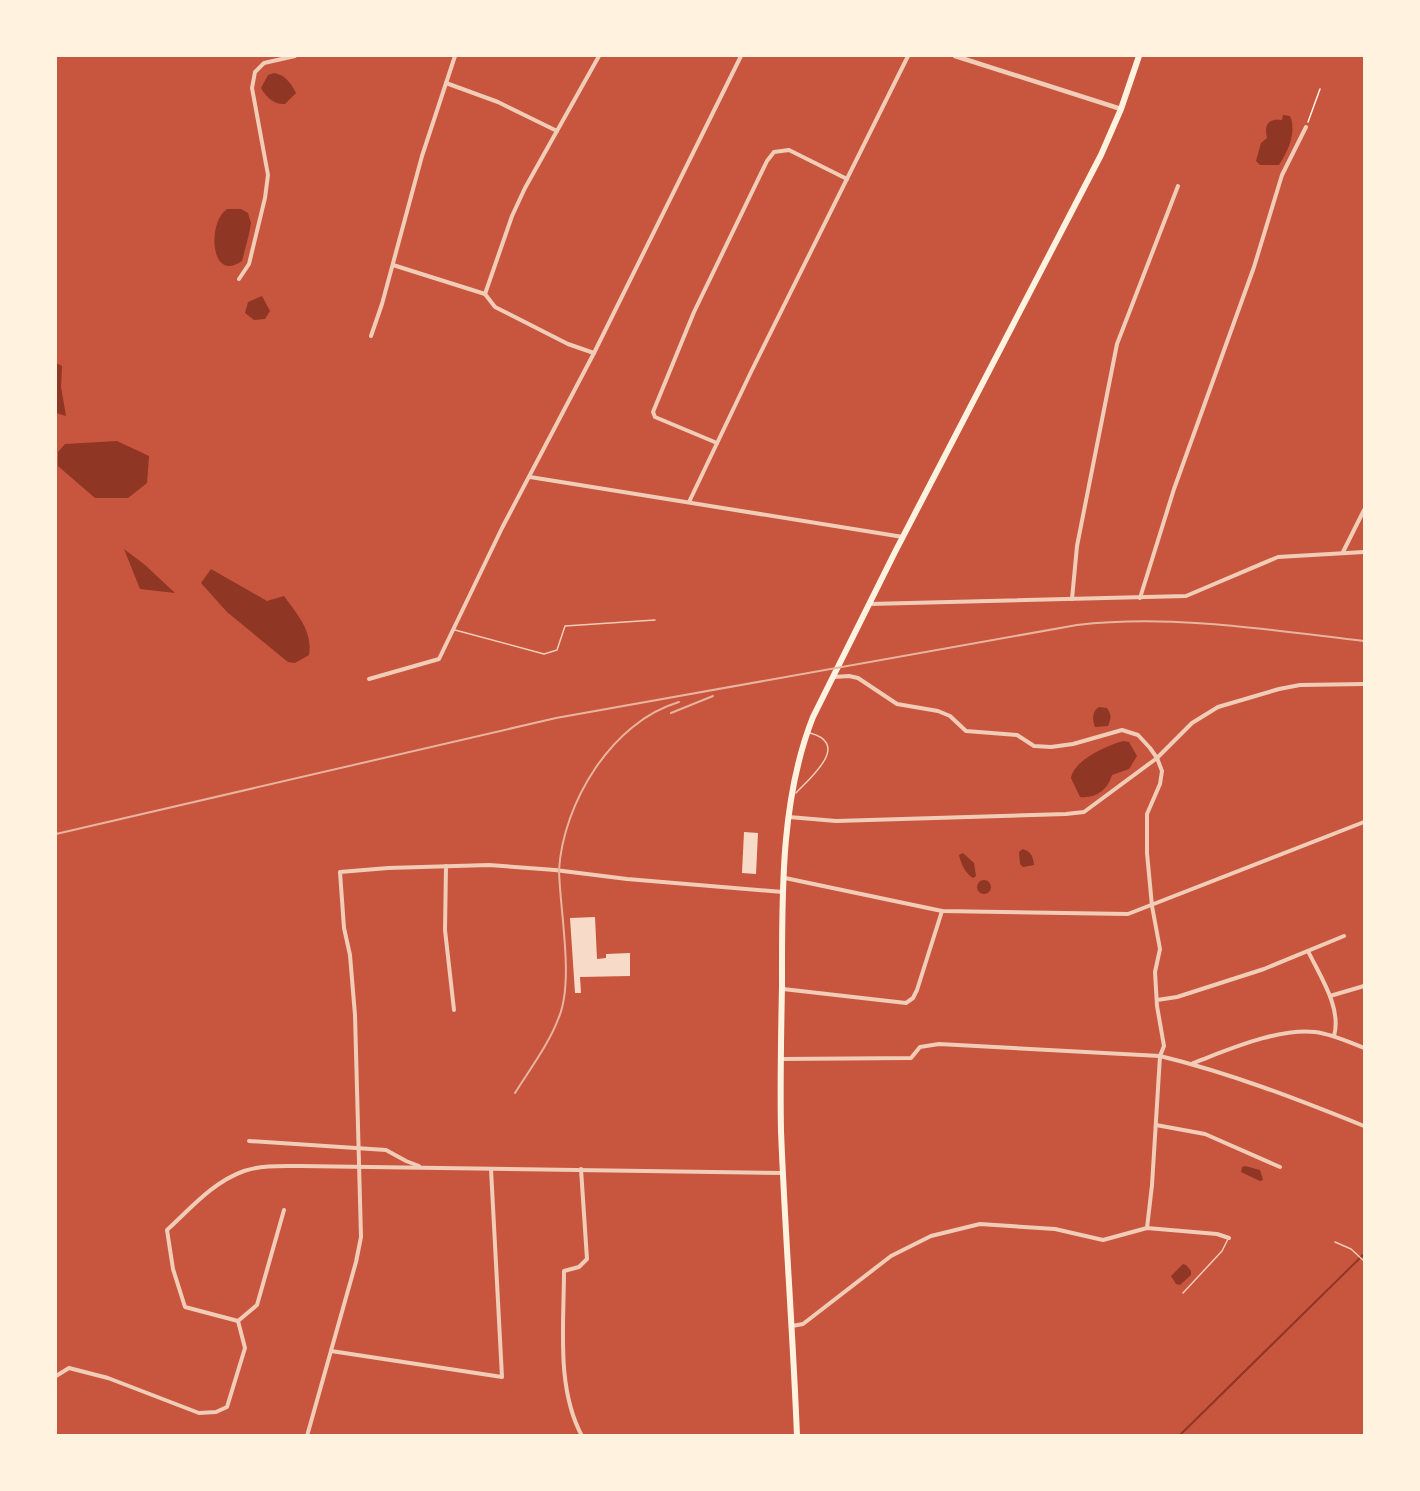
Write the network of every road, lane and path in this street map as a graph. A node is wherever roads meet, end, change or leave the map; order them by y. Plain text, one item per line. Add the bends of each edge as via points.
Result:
1 (295, 56) edge
2 (455, 56) edge
3 (599, 56) edge
4 (741, 56) edge
5 (908, 56) edge
6 (955, 56) edge
7 (1139, 56) edge
8 (446, 83) junction
9 (1320, 89) dead end
10 (1121, 109) junction
11 (1306, 127) joint
12 (557, 131) junction
13 (847, 179) junction
14 (1178, 186) dead end
15 (393, 265) junction
16 (239, 279) dead end
17 (485, 294) junction
18 (371, 336) dead end
19 (594, 353) junction
20 (717, 443) junction
21 (530, 477) junction
22 (689, 502) junction
23 (1365, 510) edge
24 (903, 537) junction
25 (1365, 552) edge
26 (1343, 553) junction
27 (1140, 598) junction
28 (1072, 599) junction
29 (870, 604) junction
30 (655, 620) dead end
31 (454, 630) junction
32 (834, 677) junction
33 (369, 679) dead end
34 (1365, 684) edge
35 (807, 732) junction
36 (1157, 758) junction
37 (791, 798) junction
38 (789, 817) junction
39 (1365, 822) edge
40 (446, 866) junction
41 (785, 878) junction
42 (784, 892) junction
43 (1152, 906) junction
44 (942, 911) junction
45 (1344, 936) dead end
46 (1308, 951) junction
47 (1365, 986) edge
48 (782, 989) junction
49 (1330, 996) junction
50 (1157, 1000) junction
51 (454, 1010) dead end
52 (1334, 1036) junction
53 (1365, 1048) edge
54 (1160, 1056) junction
55 (781, 1059) junction
56 (1191, 1064) junction
57 (1156, 1125) junction
58 (1365, 1126) edge
59 (249, 1141) dead end
60 (358, 1149) junction
61 (358, 1167) junction
62 (1280, 1167) dead end
63 (426, 1168) junction
64 (491, 1169) junction
65 (581, 1170) junction
66 (783, 1173) junction
67 (284, 1210) dead end
68 (1147, 1228) junction
69 (1229, 1239) joint
70 (1335, 1242) dead end
71 (1365, 1261) edge
72 (1183, 1293) dead end
73 (238, 1321) junction
74 (792, 1326) junction
75 (331, 1351) junction
76 (56, 1376) edge
77 (308, 1436) edge
78 (582, 1436) edge
79 (797, 1436) edge

1 - 16 street via 264,63 255,72 252,88 268,175 249,264
2 - 8 street
3 - 12 street
4 - 19 street
5 - 13 street
6 - 10 street
7 - 10 highway
8 - 12 street via 498,102
8 - 15 street
9 - 11 path
10 - 24 highway
11 - 27 street via 1282,175
12 - 17 street via 512,216
13 - 20 street
13 - 20 street via 789,150 774,152 767,161 694,312 653,412 656,417
14 - 28 street via 1117,344 1077,546
15 - 17 street
15 - 18 street
17 - 19 street via 495,307
19 - 21 street
20 - 22 street
21 - 22 street
21 - 31 street
22 - 24 street
23 - 26 street
24 - 29 highway
25 - 26 street
26 - 27 street via 1278,557 1186,596
27 - 28 street
28 - 29 street
29 - 32 highway
30 - 31 lane via 565,626 557,650 544,654
31 - 33 street via 439,659
32 - 35 highway
32 - 36 street via 858,678 897,704 951,716 966,731 1017,735 1034,746 1051,747 1122,730 1138,735
34 - 36 street via 1300,685 1218,707 1192,723
35 - 37 highway
35 - 37 lane via 824,740 829,752 821,767
36 - 38 street via 1084,812 836,821
36 - 43 street via 1162,771 1160,784 1147,814
37 - 38 highway
38 - 41 highway
39 - 43 street
40 - 42 street via 550,869
40 - 51 street via 445,930
40 - 60 street via 340,872 355,1015
41 - 42 highway
41 - 44 street
42 - 48 highway
43 - 44 street via 1128,914
43 - 50 street via 1160,949 1155,972
44 - 48 street via 917,990 906,1003
45 - 46 street
46 - 49 street
46 - 50 street via 1264,969
47 - 49 street
48 - 55 highway
49 - 52 street
50 - 54 street via 1164,1046
52 - 53 street
52 - 56 street via 1315,1032 1277,1035
54 - 55 street via 939,1044 920,1047 911,1058
54 - 56 street
54 - 57 street
55 - 66 highway
56 - 58 street via 1275,1090
57 - 62 street via 1205,1134
57 - 68 street
59 - 60 street
60 - 61 street
60 - 63 street via 386,1150
61 - 63 street
61 - 73 street via 271,1166 245,1171 218,1184 168,1230 173,1269 185,1307
61 - 75 street via 361,1237
63 - 64 street
64 - 65 street
64 - 75 street via 502,1377
65 - 66 street
65 - 78 street via 587,1259 579,1267 564,1271 565,1382
66 - 74 highway
67 - 73 street via 257,1305
68 - 69 street via 1217,1234
68 - 74 street via 1103,1240 1055,1229 980,1224 930,1236 891,1256 803,1324
69 - 72 lane
70 - 71 lane via 1352,1249
73 - 76 street via 245,1348 227,1407 216,1412 199,1413 108,1378 69,1368
74 - 79 highway
75 - 77 street

